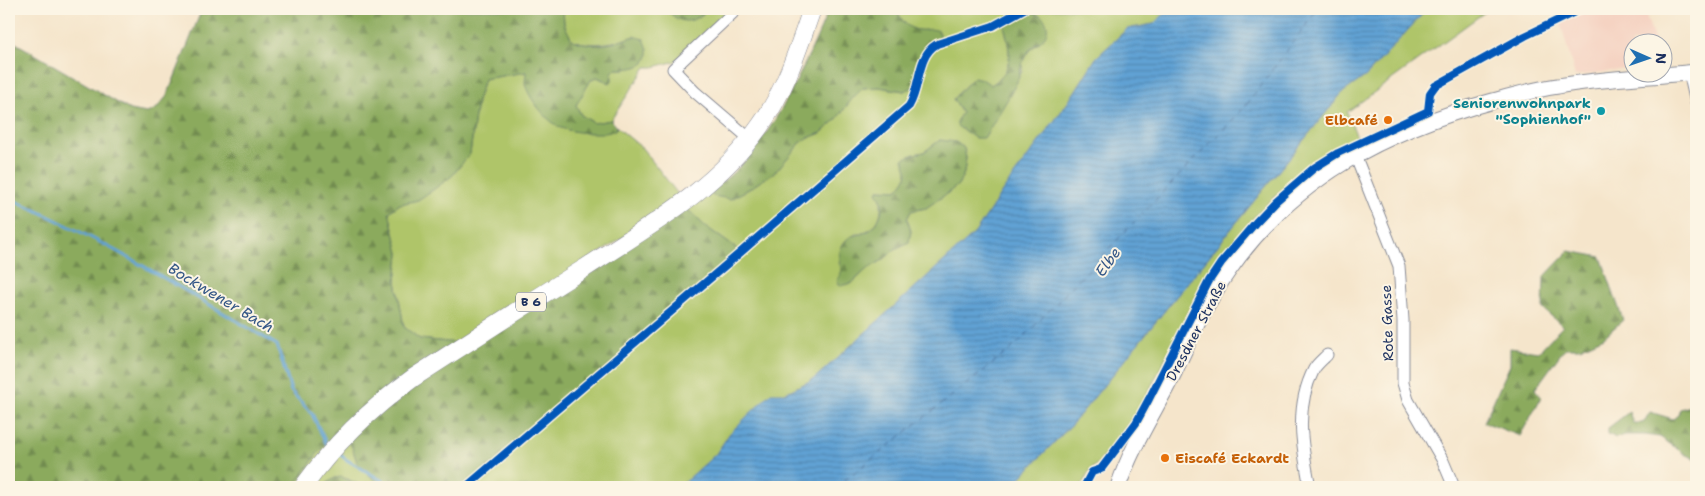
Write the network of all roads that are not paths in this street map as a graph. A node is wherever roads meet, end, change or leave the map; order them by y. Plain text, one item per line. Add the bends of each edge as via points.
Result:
1 (737, 9) edge
2 (812, 9) edge
3 (1693, 72) edge
4 (1696, 103) edge
5 (750, 140) junction
6 (1356, 154) junction
7 (1327, 354) dead end
8 (303, 487) edge
9 (1118, 487) edge
10 (1310, 487) edge
11 (1454, 487) edge

1 - 5 street via 673,69
2 - 5 main road, B 6 via 787,77 773,106
3 - 4 street
3 - 6 main road, Dresdner Straße via 1541,89 1430,120
5 - 8 main road, B 6 via 730,164 682,205 386,398 356,424
6 - 9 main road, Dresdner Straße via 1296,197 1263,229 1230,269 1199,320 1130,456
6 - 11 street, Rote Gasse via 1399,266 1403,384 1408,400
7 - 10 street via 1314,369 1301,421

